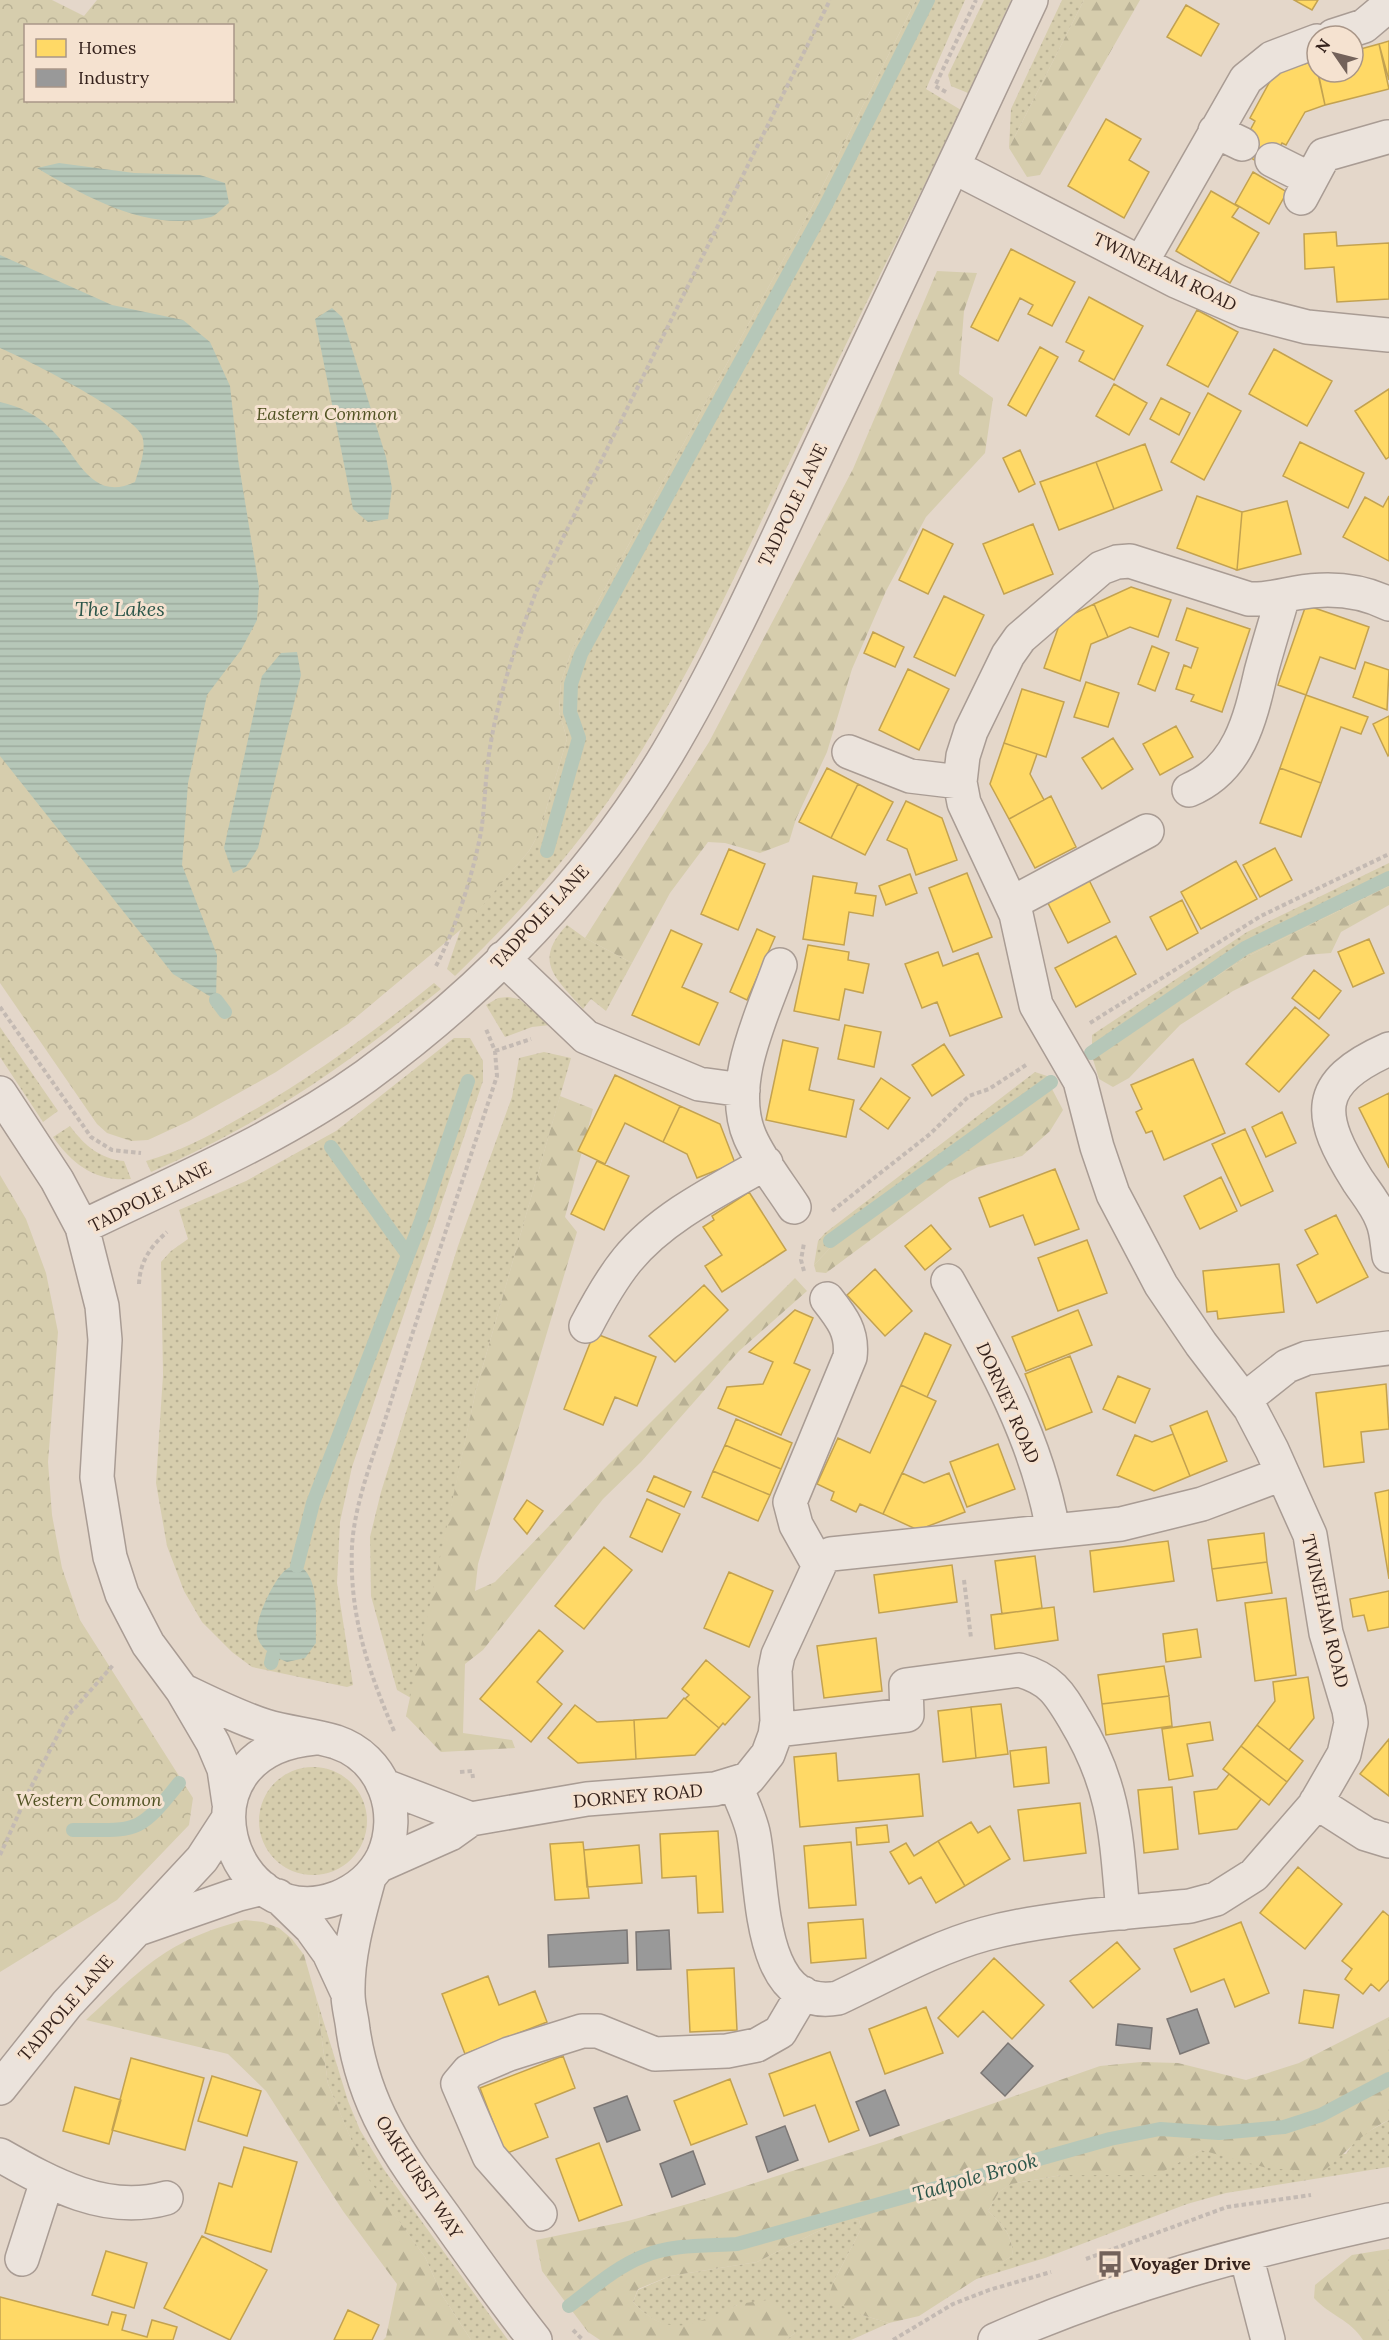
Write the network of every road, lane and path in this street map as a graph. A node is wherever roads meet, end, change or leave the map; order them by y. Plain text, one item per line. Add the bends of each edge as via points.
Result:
1 (830, 0) edge
2 (1031, 0) edge
3 (1389, 5) edge
4 (1365, 25) edge
5 (1305, 45) edge
6 (1387, 137) dead end
7 (1272, 159) dead end
8 (954, 167) junction
9 (1141, 263) junction
10 (1389, 335) edge
11 (1283, 596) junction
12 (1389, 604) edge
13 (849, 752) dead end
14 (960, 782) junction
15 (1189, 790) dead end
16 (1147, 831) dead end
17 (1012, 903) junction
18 (503, 958) junction
19 (780, 965) dead end
20 (461, 998) junction
21 (0, 1007) edge
22 (1389, 1049) edge
23 (743, 1090) junction
24 (0, 1093) edge
25 (144, 1153) dead end
26 (766, 1163) junction
27 (152, 1194) junction
28 (794, 1207) dead end
29 (82, 1227) junction
30 (1389, 1256) edge
31 (948, 1281) dead end
32 (140, 1292) dead end
33 (827, 1299) dead end
34 (586, 1326) dead end
35 (1389, 1348) edge
36 (1244, 1400) junction
37 (1282, 1474) junction
38 (1053, 1531) junction
39 (960, 1540) junction
40 (819, 1566) junction
41 (114, 1664) dead end
42 (976, 1676) junction
43 (182, 1690) junction
44 (385, 1726) dead end
45 (776, 1730) junction
46 (394, 1732) junction
47 (315, 1738) junction
48 (400, 1739) dead end
49 (457, 1772) dead end
50 (735, 1784) junction
51 (385, 1786) junction
52 (1316, 1802) junction
53 (229, 1811) junction
54 (475, 1819) junction
55 (1389, 1841) edge
56 (0, 1855) edge
57 (374, 1872) junction
58 (271, 1892) junction
59 (1123, 1913) junction
60 (134, 1930) junction
61 (803, 1993) junction
62 (348, 1994) junction
63 (0, 2088) edge
64 (0, 2155) edge
65 (48, 2181) junction
66 (166, 2198) dead end
67 (540, 2214) dead end
68 (1389, 2220) edge
69 (1246, 2255) junction
70 (22, 2259) dead end
71 (571, 2329) dead end
72 (535, 2340) edge
73 (583, 2340) edge
74 (995, 2340) edge
75 (1268, 2340) edge

1 - 20 path via 546,571 518,639 489,754 474,860 446,948 434,969
2 - 8 street, TADPOLE LANE
3 - 4 street
5 - 9 street via 1257,68 1233,99 1228,137
6 - 7 street via 1324,156 1306,189
8 - 9 street, TWINEHAM ROAD
8 - 18 street, TADPOLE LANE via 724,647 665,757 592,861
9 - 10 street, TWINEHAM ROAD via 1217,300 1278,321
11 - 12 street, TWINEHAM ROAD via 1345,590
11 - 14 street, TWINEHAM ROAD via 1249,599 1131,561 1101,568 1020,638 1008,655 971,731
11 - 15 street via 1253,711 1241,738 1227,762 1211,778
13 - 14 street via 910,776
14 - 17 street, TWINEHAM ROAD via 964,803
16 - 17 street
17 - 36 street, TWINEHAM ROAD via 1036,1005 1080,1081 1113,1194 1161,1285
18 - 20 street, TADPOLE LANE
18 - 23 street via 586,1037 699,1084
19 - 23 street via 751,1051
20 - 27 street, TADPOLE LANE via 324,1104 242,1151
20 - 46 path via 488,1033 497,1061 497,1076 366,1482 352,1545 353,1593 365,1661
21 - 25 path via 91,1137 112,1150
22 - 30 street via 1344,1076 1328,1102 1327,1114 1342,1155 1383,1221
23 - 26 street via 742,1105 750,1138
24 - 29 street via 57,1180
26 - 28 street
26 - 34 street via 681,1213 637,1250 607,1285
27 - 29 street, TADPOLE LANE
27 - 32 path via 167,1233 155,1242 144,1260
29 - 43 street, TADPOLE LANE via 104,1320 97,1478 110,1557 122,1594 148,1644
31 - 38 street, DORNEY ROAD via 992,1359 1023,1431 1049,1506
33 - 40 street via 846,1325 850,1357 790,1502 796,1525
35 - 36 street via 1307,1358 1287,1366
36 - 37 street, TWINEHAM ROAD
37 - 38 street via 1156,1517
37 - 52 street, TWINEHAM ROAD via 1314,1550 1326,1633 1351,1723 1344,1754
38 - 39 street
39 - 40 street via 831,1554
39 - 42 path
40 - 45 street, DORNEY ROAD via 778,1655
41 - 56 path via 67,1717
42 - 45 street via 906,1685 908,1714
42 - 59 street via 1019,1670 1037,1675 1049,1683 1091,1746 1106,1783 1117,1843
43 - 47 street, TADPOLE LANE via 262,1725
43 - 53 street, TADPOLE LANE via 220,1758
44 - 46 path
45 - 50 street, DORNEY ROAD via 768,1754 757,1769 748,1779
46 - 48 path
47 - 51 street, TADPOLE LANE via 336,1742 356,1752
47 - 53 street, TADPOLE LANE via 292,1740 270,1748 252,1762 238,1781
49 - 54 path via 472,1771
50 - 54 street, DORNEY ROAD via 587,1800
50 - 61 street via 753,1831 768,1938 783,1975
51 - 54 street
51 - 57 street, TADPOLE LANE via 392,1813 390,1841
52 - 55 street via 1366,1834
52 - 59 street, TWINEHAM ROAD via 1262,1866 1235,1890 1190,1906
53 - 58 street, TADPOLE LANE via 231,1846 244,1870
53 - 60 street, TADPOLE LANE via 202,1860
54 - 57 street, DORNEY ROAD
57 - 58 street, TADPOLE LANE via 349,1893 327,1901 301,1903
57 - 62 street, OAKHURST WAY via 355,1933
58 - 60 street, TADPOLE LANE via 239,1894
58 - 62 street, OAKHURST WAY via 311,1928 329,1953
59 - 61 street, TWINEHAM ROAD via 985,1934 838,1998 814,1998
60 - 63 street, TADPOLE LANE via 67,2004
61 - 67 street via 780,2032 744,2048 655,2054 590,2030 554,2038 469,2071 458,2084 489,2156
62 - 72 street, OAKHURST WAY via 368,2095 388,2136 495,2290
64 - 65 street
65 - 66 street via 105,2202 147,2203
65 - 70 street
68 - 69 street
69 - 74 street via 1134,2289
69 - 75 street
71 - 73 path

